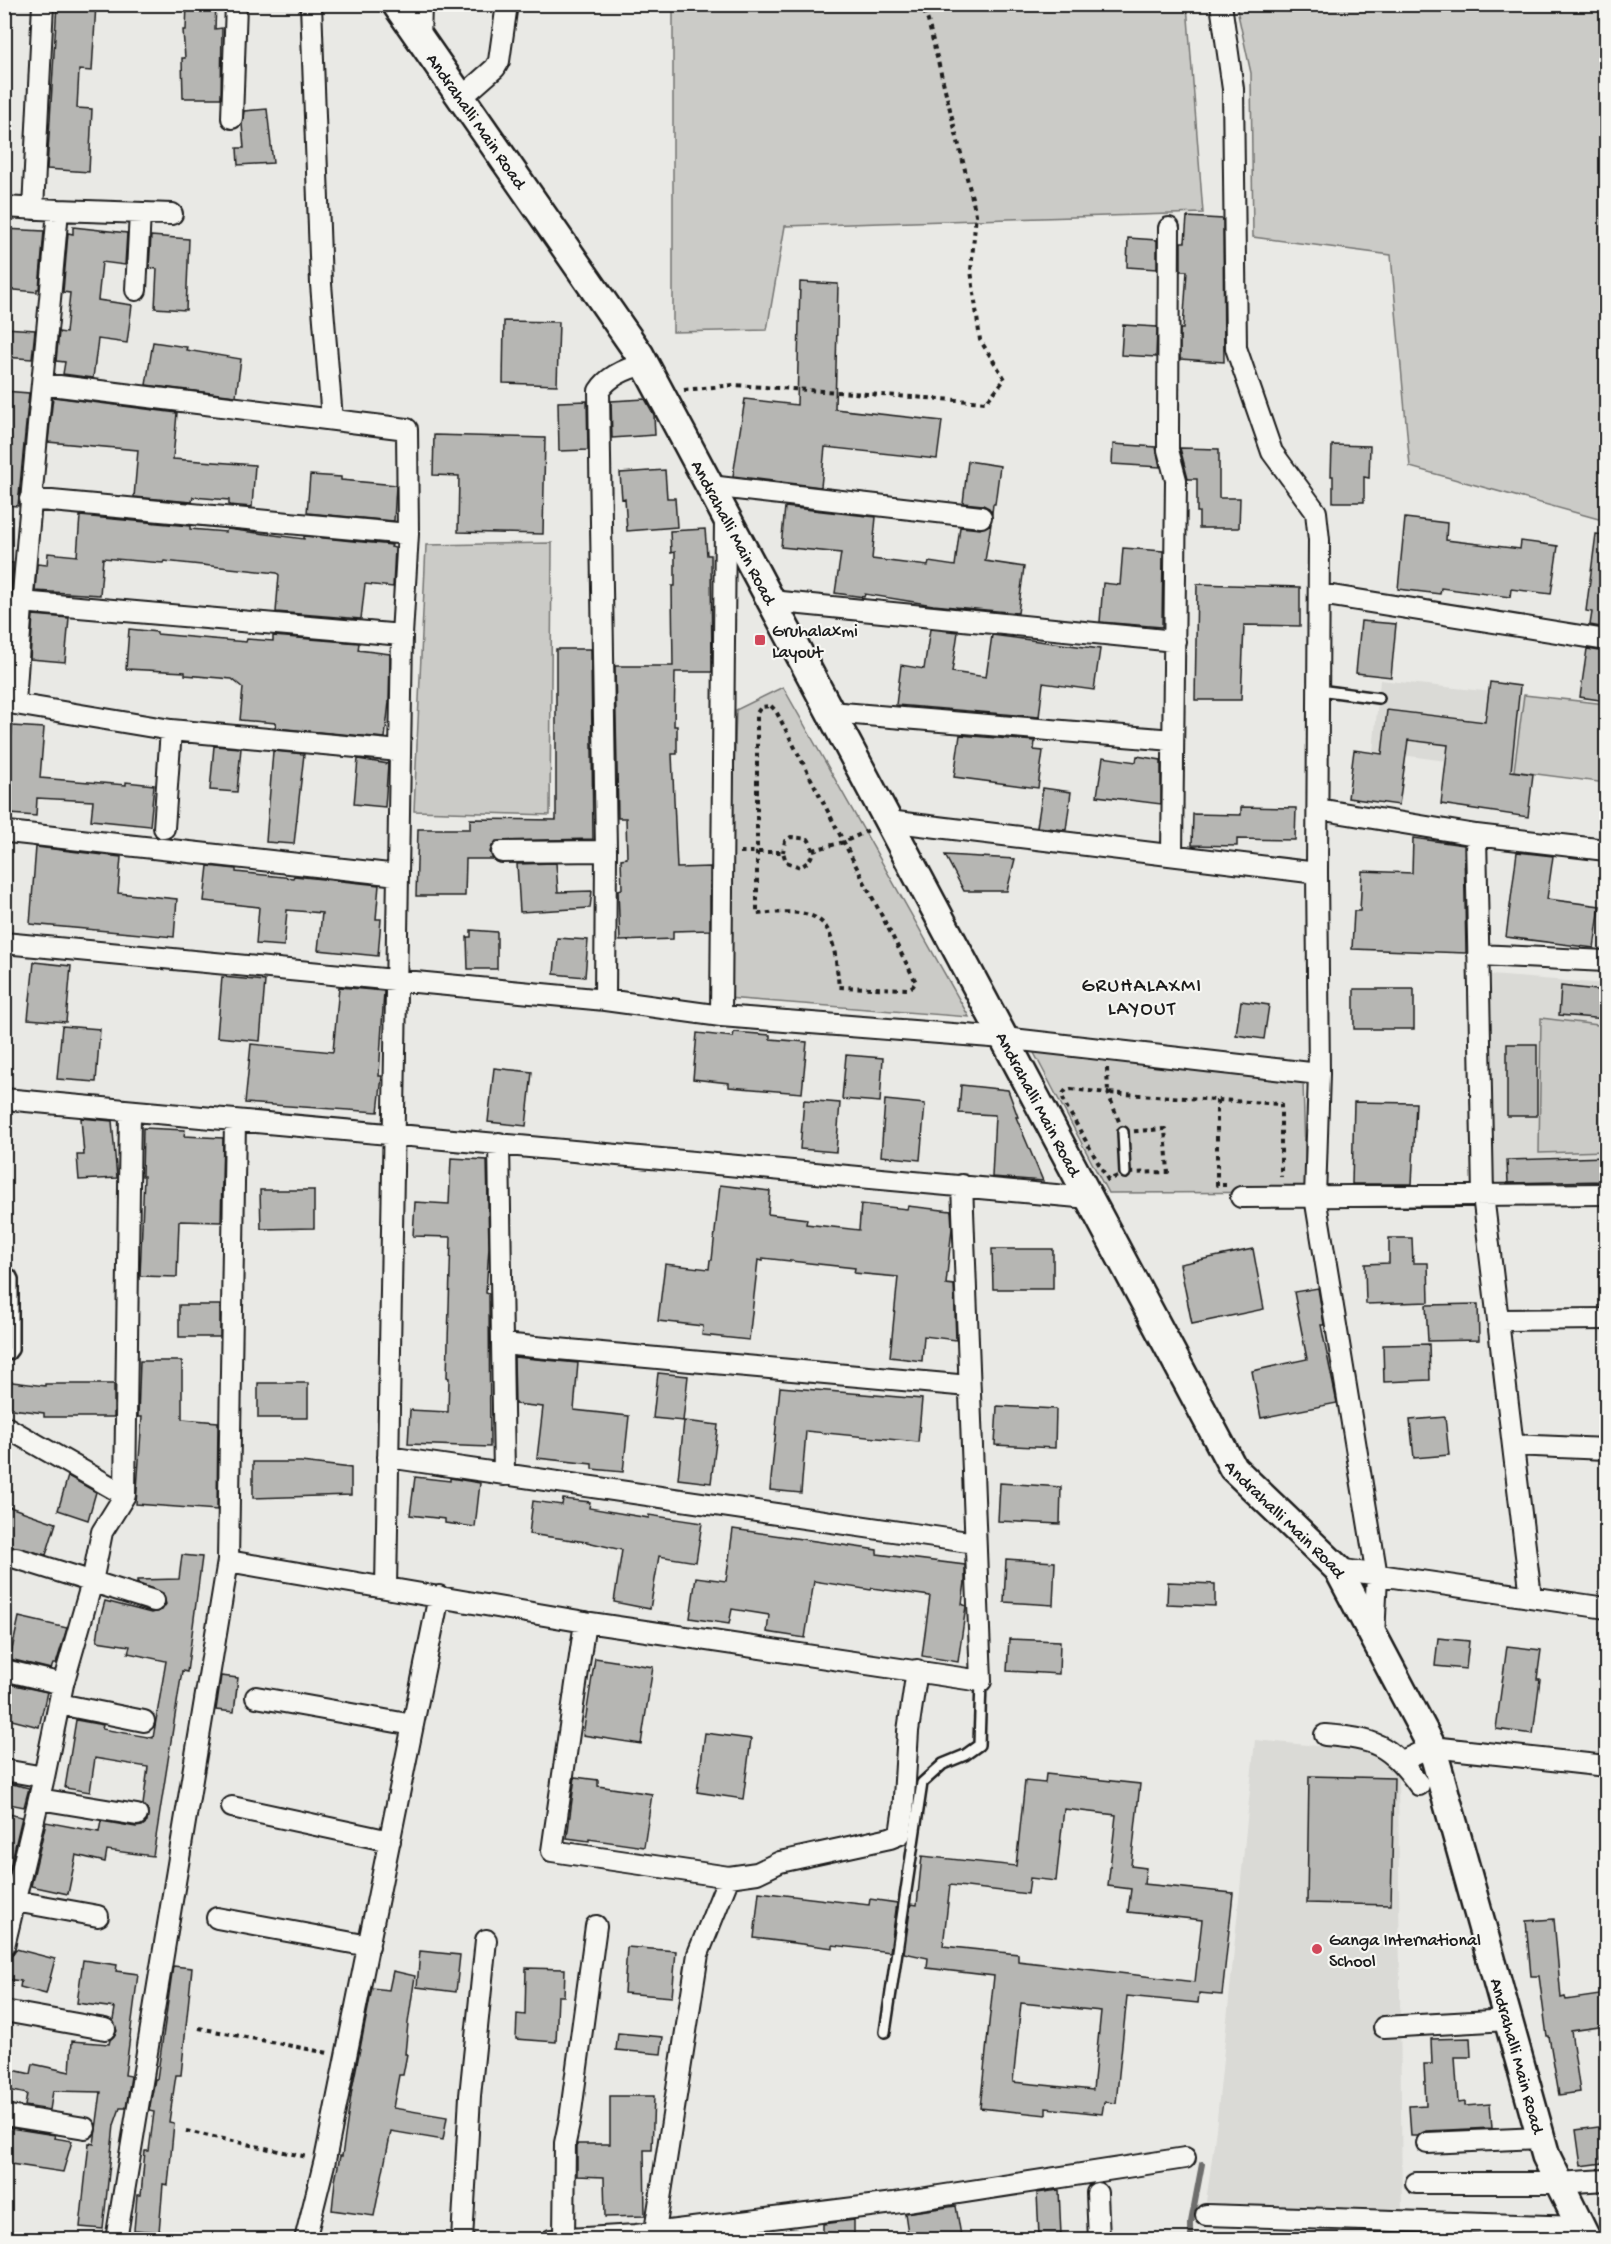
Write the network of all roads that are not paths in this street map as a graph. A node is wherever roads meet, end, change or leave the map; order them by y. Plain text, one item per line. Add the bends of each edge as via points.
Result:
1 (43, 4) edge
2 (236, 4) edge
3 (311, 4) edge
4 (396, 4) edge
5 (421, 4) edge
6 (507, 4) edge
7 (1221, 4) edge
8 (420, 40) junction
9 (461, 98) junction
10 (232, 118) dead end
11 (4, 207) edge
12 (33, 209) junction
13 (58, 210) junction
14 (140, 213) junction
15 (172, 214) dead end
16 (1169, 228) dead end
17 (136, 290) dead end
18 (645, 364) junction
19 (43, 384) junction
20 (332, 419) junction
21 (710, 486) junction
22 (30, 499) junction
23 (724, 514) junction
24 (981, 517) dead end
25 (408, 534) junction
26 (1320, 594) junction
27 (771, 601) junction
28 (21, 602) junction
29 (402, 635) junction
30 (1606, 640) edge
31 (1175, 641) junction
32 (1319, 690) junction
33 (1379, 698) dead end
34 (830, 712) junction
35 (171, 730) junction
36 (1173, 740) junction
37 (400, 751) junction
38 (1318, 809) junction
39 (888, 821) junction
40 (164, 828) dead end
41 (8, 832) dead end
42 (1476, 834) junction
43 (1606, 850) edge
44 (606, 851) junction
45 (502, 852) dead end
46 (1172, 855) junction
47 (1317, 873) junction
48 (398, 875) junction
49 (4, 942) edge
50 (1478, 955) junction
51 (1606, 961) edge
52 (397, 981) junction
53 (605, 1000) junction
54 (721, 1016) junction
55 (1004, 1038) junction
56 (1319, 1074) junction
57 (4, 1099) edge
58 (130, 1112) junction
59 (235, 1121) junction
60 (1123, 1132) dead end
61 (394, 1134) junction
62 (500, 1143) junction
63 (1125, 1173) dead end
64 (962, 1185) junction
65 (1234, 1191) road end
66 (1606, 1194) edge
67 (1483, 1195) junction
68 (1315, 1197) junction
69 (1089, 1198) junction
70 (4, 1272) edge
71 (1606, 1319) edge
72 (1498, 1320) junction
73 (502, 1344) junction
74 (4, 1356) edge
75 (969, 1386) junction
76 (4, 1426) edge
77 (1513, 1445) junction
78 (1606, 1449) edge
79 (388, 1457) junction
80 (504, 1475) junction
81 (125, 1495) junction
82 (975, 1543) junction
83 (16, 1558) dead end
84 (228, 1561) junction
85 (1338, 1569) junction
86 (1377, 1576) junction
87 (92, 1582) junction
88 (386, 1588) junction
89 (439, 1596) junction
90 (1531, 1598) junction
91 (154, 1601) dead end
92 (1606, 1608) edge
93 (585, 1622) junction
94 (1374, 1636) junction
95 (4, 1670) edge
96 (917, 1670) junction
97 (981, 1681) junction
98 (63, 1684) junction
99 (256, 1697) dead end
100 (59, 1704) junction
101 (144, 1721) dead end
102 (413, 1725) junction
103 (1325, 1735) dead end
104 (1432, 1747) junction
105 (1402, 1761) junction
106 (1606, 1766) edge
107 (4, 1770) edge
108 (44, 1777) junction
109 (1419, 1785) dead end
110 (39, 1799) junction
111 (232, 1807) dead end
112 (137, 1815) dead end
113 (390, 1841) junction
114 (13, 1875) edge
115 (729, 1877) junction
116 (15, 1901) junction
117 (98, 1916) dead end
118 (217, 1918) dead end
119 (596, 1926) dead end
120 (486, 1940) dead end
121 (4, 1946) edge
122 (369, 1946) junction
123 (4, 2011) edge
124 (1508, 2020) junction
125 (1384, 2027) dead end
126 (105, 2029) dead end
127 (885, 2032) dead end
128 (4, 2115) edge
129 (85, 2128) dead end
130 (1541, 2138) junction
131 (1427, 2143) dead end
132 (1185, 2158) dead end
133 (1606, 2180) edge
134 (1416, 2183) dead end
135 (1559, 2183) junction
136 (1097, 2193) dead end
137 (1206, 2215) dead end
138 (1584, 2233) edge
139 (656, 2235) edge
140 (558, 2239) edge
141 (116, 2240) edge
142 (305, 2240) edge
143 (462, 2240) edge
144 (1099, 2240) edge

1 - 12 street
2 - 10 street
3 - 20 street via 321,284
4 - 8 main road, Andrahalli Main Road
5 - 8 street
6 - 9 street via 499,61
7 - 26 street via 1233,89 1236,348 1272,452 1316,512
8 - 9 main road, Andrahalli Main Road
9 - 18 main road, Andrahalli Main Road
11 - 12 street
12 - 13 street
13 - 14 street
13 - 19 street
14 - 15 street
14 - 17 street
16 - 31 street via 1168,450 1176,480
18 - 21 main road, Andrahalli Main Road
18 - 44 street via 629,368 603,384 599,391
19 - 20 street
19 - 22 street
20 - 25 street via 407,429
21 - 23 main road, Andrahalli Main Road
21 - 24 street
22 - 25 street
22 - 28 street
23 - 27 main road, Andrahalli Main Road
23 - 54 street
25 - 29 street
26 - 30 street
26 - 32 street
27 - 31 street
27 - 34 main road, Andrahalli Main Road
28 - 29 street
28 - 35 street via 15,704
29 - 37 street
31 - 36 street
32 - 33 lane
32 - 38 street
34 - 36 street
34 - 39 main road, Andrahalli Main Road
35 - 37 street
35 - 40 street
36 - 46 street
37 - 48 street
38 - 42 street
38 - 47 street
39 - 46 street
39 - 55 main road, Andrahalli Main Road
41 - 48 street
42 - 43 street
42 - 50 street
44 - 45 street
44 - 53 street
46 - 47 street
47 - 56 street
48 - 52 street
49 - 52 street
50 - 51 street
50 - 67 street
52 - 53 street
52 - 61 street
53 - 54 street
54 - 55 street
55 - 56 street
55 - 69 main road, Andrahalli Main Road
56 - 68 street
57 - 58 street
58 - 59 street
58 - 81 street
59 - 61 street
59 - 84 street
60 - 63 lane
61 - 62 street
61 - 79 street
62 - 64 street
62 - 73 street
64 - 69 street
64 - 75 street
65 - 68 street
66 - 67 street
67 - 68 street
67 - 72 street
68 - 86 street
69 - 85 main road, Andrahalli Main Road via 1233,1468
70 - 74 lane via 13,1279 13,1350
71 - 72 street
72 - 77 street
73 - 75 street
73 - 80 street
75 - 82 street
76 - 81 street
77 - 78 street
77 - 90 street
79 - 80 street
79 - 88 street
80 - 82 street
81 - 87 street via 102,1533
82 - 97 street
83 - 87 street
84 - 88 street
84 - 141 street
85 - 86 street
85 - 94 main road, Andrahalli Main Road
86 - 90 street
86 - 94 street
87 - 91 street
87 - 98 street
88 - 89 street
89 - 93 street
89 - 102 street
90 - 92 street
93 - 96 street
93 - 115 street via 552,1851
94 - 104 main road, Andrahalli Main Road
95 - 98 street
96 - 97 street
96 - 115 street via 900,1833 780,1862 757,1874
97 - 127 lane via 979,1745 943,1764 922,1783
98 - 100 street
99 - 102 street
100 - 101 street
100 - 108 street
102 - 113 street
103 - 105 street via 1358,1738 1383,1747
104 - 105 street
104 - 106 street
104 - 124 main road, Andrahalli Main Road
105 - 109 street
107 - 108 street
108 - 110 street
110 - 112 street
110 - 114 street
111 - 113 street
113 - 122 street
114 - 116 street
115 - 139 street via 698,1954
116 - 117 street
116 - 121 street
118 - 122 street
119 - 140 street via 565,2143
120 - 143 street via 470,2096
122 - 142 street
123 - 126 street
124 - 125 street
124 - 130 main road, Andrahalli Main Road
128 - 129 street
130 - 131 street
130 - 135 main road, Andrahalli Main Road
132 - 139 street
133 - 135 street
134 - 135 street
135 - 138 main road, Andrahalli Main Road
136 - 144 street
137 - 138 street
139 - 140 street

